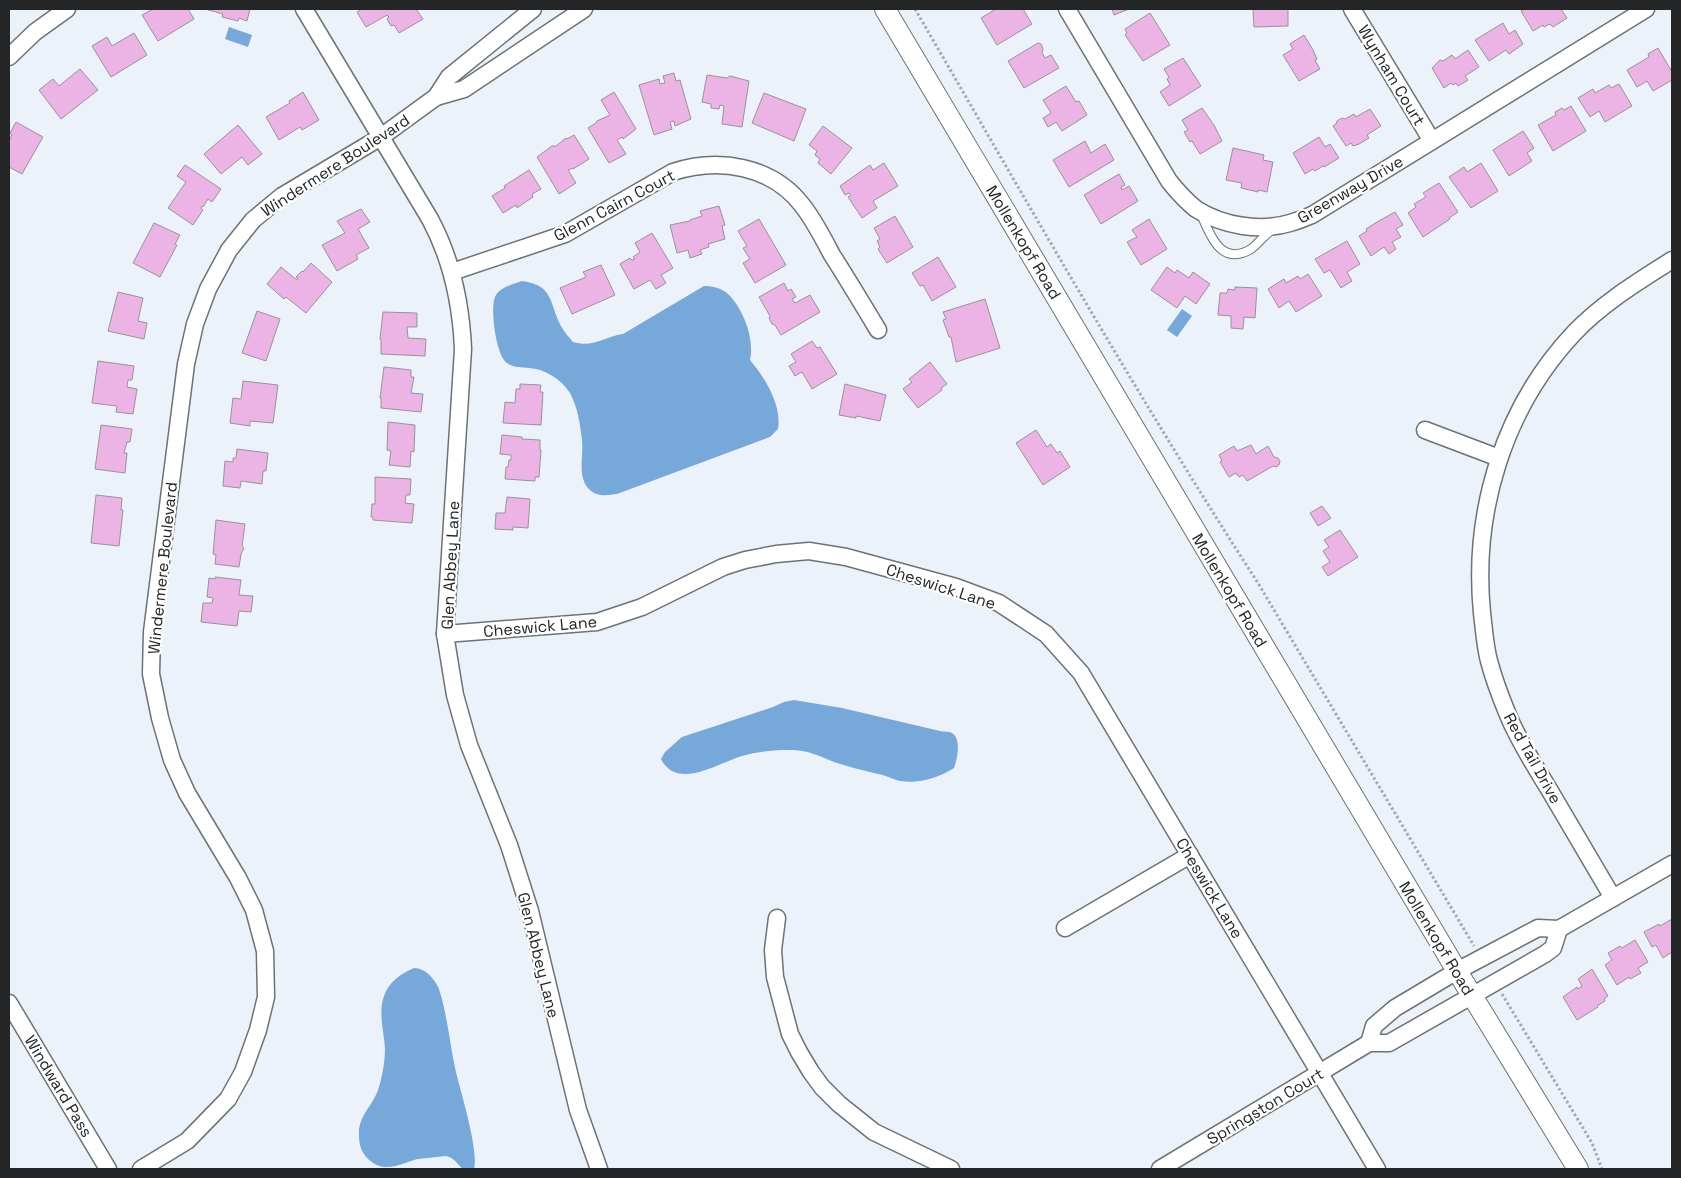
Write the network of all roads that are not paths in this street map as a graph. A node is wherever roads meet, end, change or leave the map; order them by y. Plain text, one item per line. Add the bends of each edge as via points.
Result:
1 (68, 9) edge
2 (304, 9) edge
3 (533, 9) edge
4 (584, 9) edge
5 (885, 9) edge
6 (1067, 9) edge
7 (1352, 9) edge
8 (1646, 9) edge
9 (9, 57) edge
10 (436, 97) junction
11 (381, 137) junction
12 (1432, 141) junction
13 (1199, 210) junction
14 (1277, 226) junction
15 (1672, 260) edge
16 (452, 272) junction
17 (878, 330) dead end
18 (1425, 430) dead end
19 (1499, 458) junction
20 (445, 634) junction
21 (1190, 855) junction
22 (1672, 864) edge
23 (1613, 898) junction
24 (777, 918) dead end
25 (1065, 928) dead end
26 (1559, 929) junction
27 (1457, 971) junction
28 (1472, 996) junction
29 (9, 1003) edge
30 (1369, 1043) junction
31 (1320, 1073) junction
32 (108, 1169) edge
33 (140, 1169) edge
34 (599, 1169) edge
35 (951, 1169) edge
36 (1160, 1169) edge
37 (1377, 1169) edge
38 (1578, 1169) edge

1 - 9 street via 35,32
2 - 11 street, Glen Abbey Lane
3 - 10 street, Windermere Boulevard via 449,77
4 - 10 street, Windermere Boulevard via 464,89
5 - 27 street, Mollenkopf Road
6 - 13 street, Greenway Drive via 1169,182
7 - 12 street, Wynham Court
8 - 12 street, Greenway Drive
10 - 11 street, Windermere Boulevard
11 - 16 street, Glen Abbey Lane via 440,238
11 - 33 street, Windermere Boulevard via 282,196 253,220 216,271 194,324 186,364 154,620 151,674 172,760 187,793 254,910 265,951 266,997 243,1072 228,1099 187,1141
12 - 14 street, Greenway Drive via 1312,215
13 - 14 street, Greenway Drive via 1239,226
13 - 14 lane via 1216,246 1228,252 1250,249
15 - 19 street, Red Tail Drive via 1602,306 1575,332 1531,388 1513,421
16 - 17 street, Glenn Cairn Court via 565,234 674,172 696,166 740,167 771,179 802,206
16 - 20 street, Glen Abbey Lane via 462,323 463,349
18 - 19 street
19 - 23 street, Red Tail Drive via 1481,538 1479,581 1489,661 1519,739
20 - 21 street, Cheswick Lane via 597,622 642,607 723,567 776,554 809,551 846,557 956,587 999,603 1022,617 1067,655 1081,672
20 - 34 street, Glen Abbey Lane via 462,724 509,845 530,911 578,1110
21 - 25 street
21 - 31 street, Cheswick Lane
22 - 23 street
23 - 26 street
24 - 35 street via 773,950 775,977 790,1034 811,1072 839,1104 874,1132
26 - 27 street via 1538,928
26 - 28 street, Springston Court via 1554,948
27 - 28 street, Mollenkopf Road
27 - 30 street via 1395,1008 1374,1026
28 - 30 street, Springston Court via 1389,1043
28 - 38 street, Mollenkopf Road
29 - 32 street, Windward Pass
30 - 31 street, Springston Court
31 - 36 street, Springston Court
31 - 37 street

